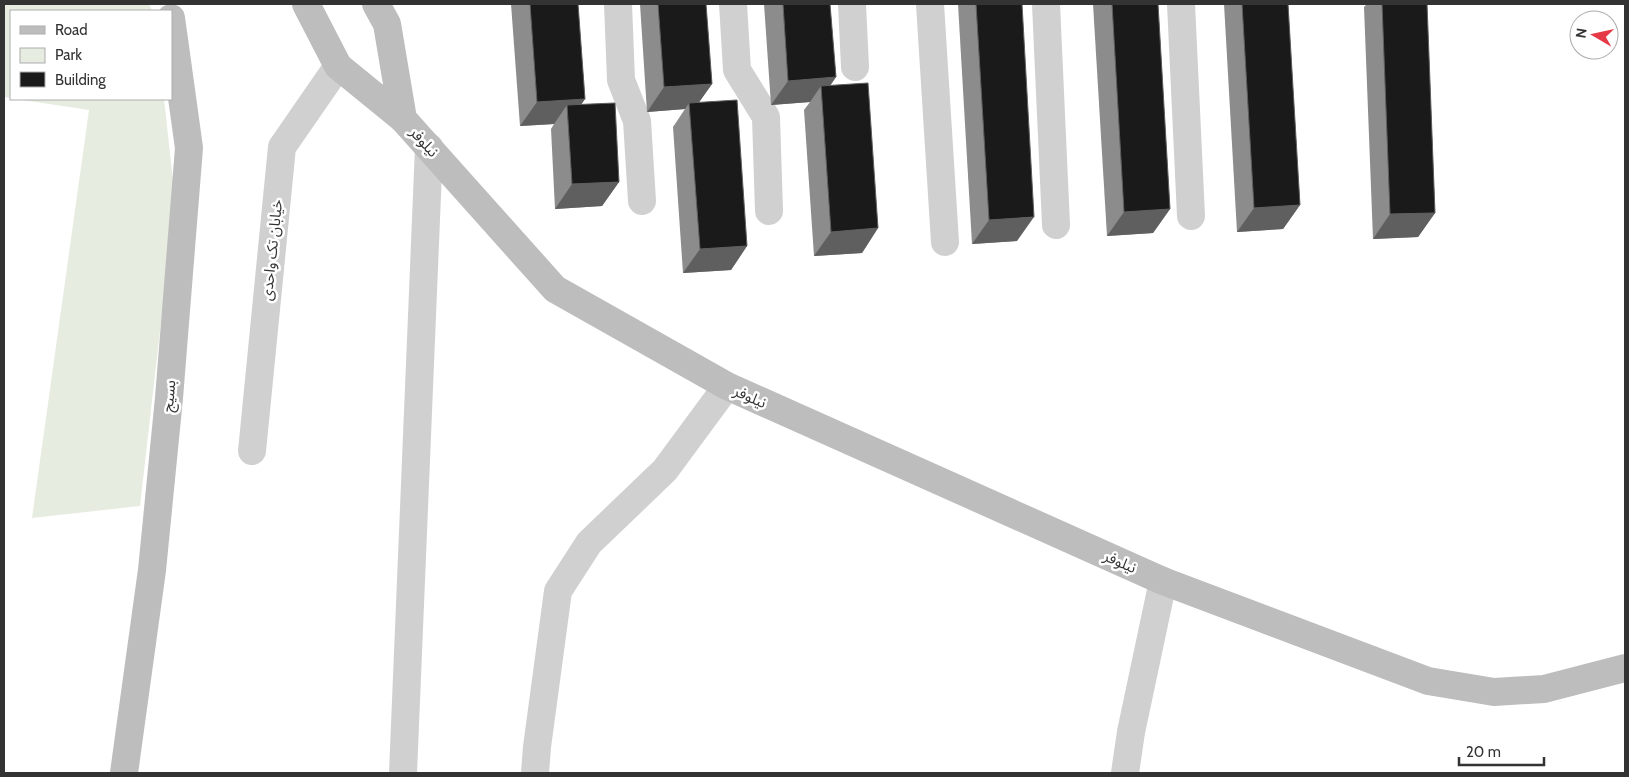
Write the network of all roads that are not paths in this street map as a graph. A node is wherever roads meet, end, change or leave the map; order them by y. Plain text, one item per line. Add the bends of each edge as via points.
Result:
1 (306, 4) edge
2 (376, 4) edge
3 (618, 4) edge
4 (733, 4) edge
5 (852, 4) edge
6 (930, 4) edge
7 (1046, 4) edge
8 (1182, 4) edge
9 (172, 25) edge
10 (338, 66) junction
11 (855, 67) dead end
12 (403, 118) junction
13 (428, 147) junction
14 (642, 201) dead end
15 (769, 211) dead end
16 (1191, 216) dead end
17 (1056, 225) dead end
18 (945, 242) dead end
19 (727, 386) junction
20 (252, 451) dead end
21 (1163, 581) junction
22 (1625, 668) edge
23 (124, 773) edge
24 (402, 773) edge
25 (535, 773) edge
26 (1125, 773) edge

1 - 10 main road, نیلوفر
2 - 12 main road, نیلوفر via 387,24
3 - 14 street via 621,80 637,120
4 - 15 street via 737,70 766,117
5 - 11 street
6 - 18 street
7 - 17 street
8 - 16 street
9 - 23 main road, بسیج via 190,148 152,570
10 - 12 main road, نیلوفر
10 - 20 street, خیابان تک واحدی via 282,147
12 - 13 main road, نیلوفر
13 - 19 main road, نیلوفر via 555,289
13 - 24 street
19 - 21 main road, نیلوفر
19 - 25 street via 665,470 588,543 558,591
21 - 22 main road, نیلوفر via 1428,681 1494,692 1544,689
21 - 26 street

